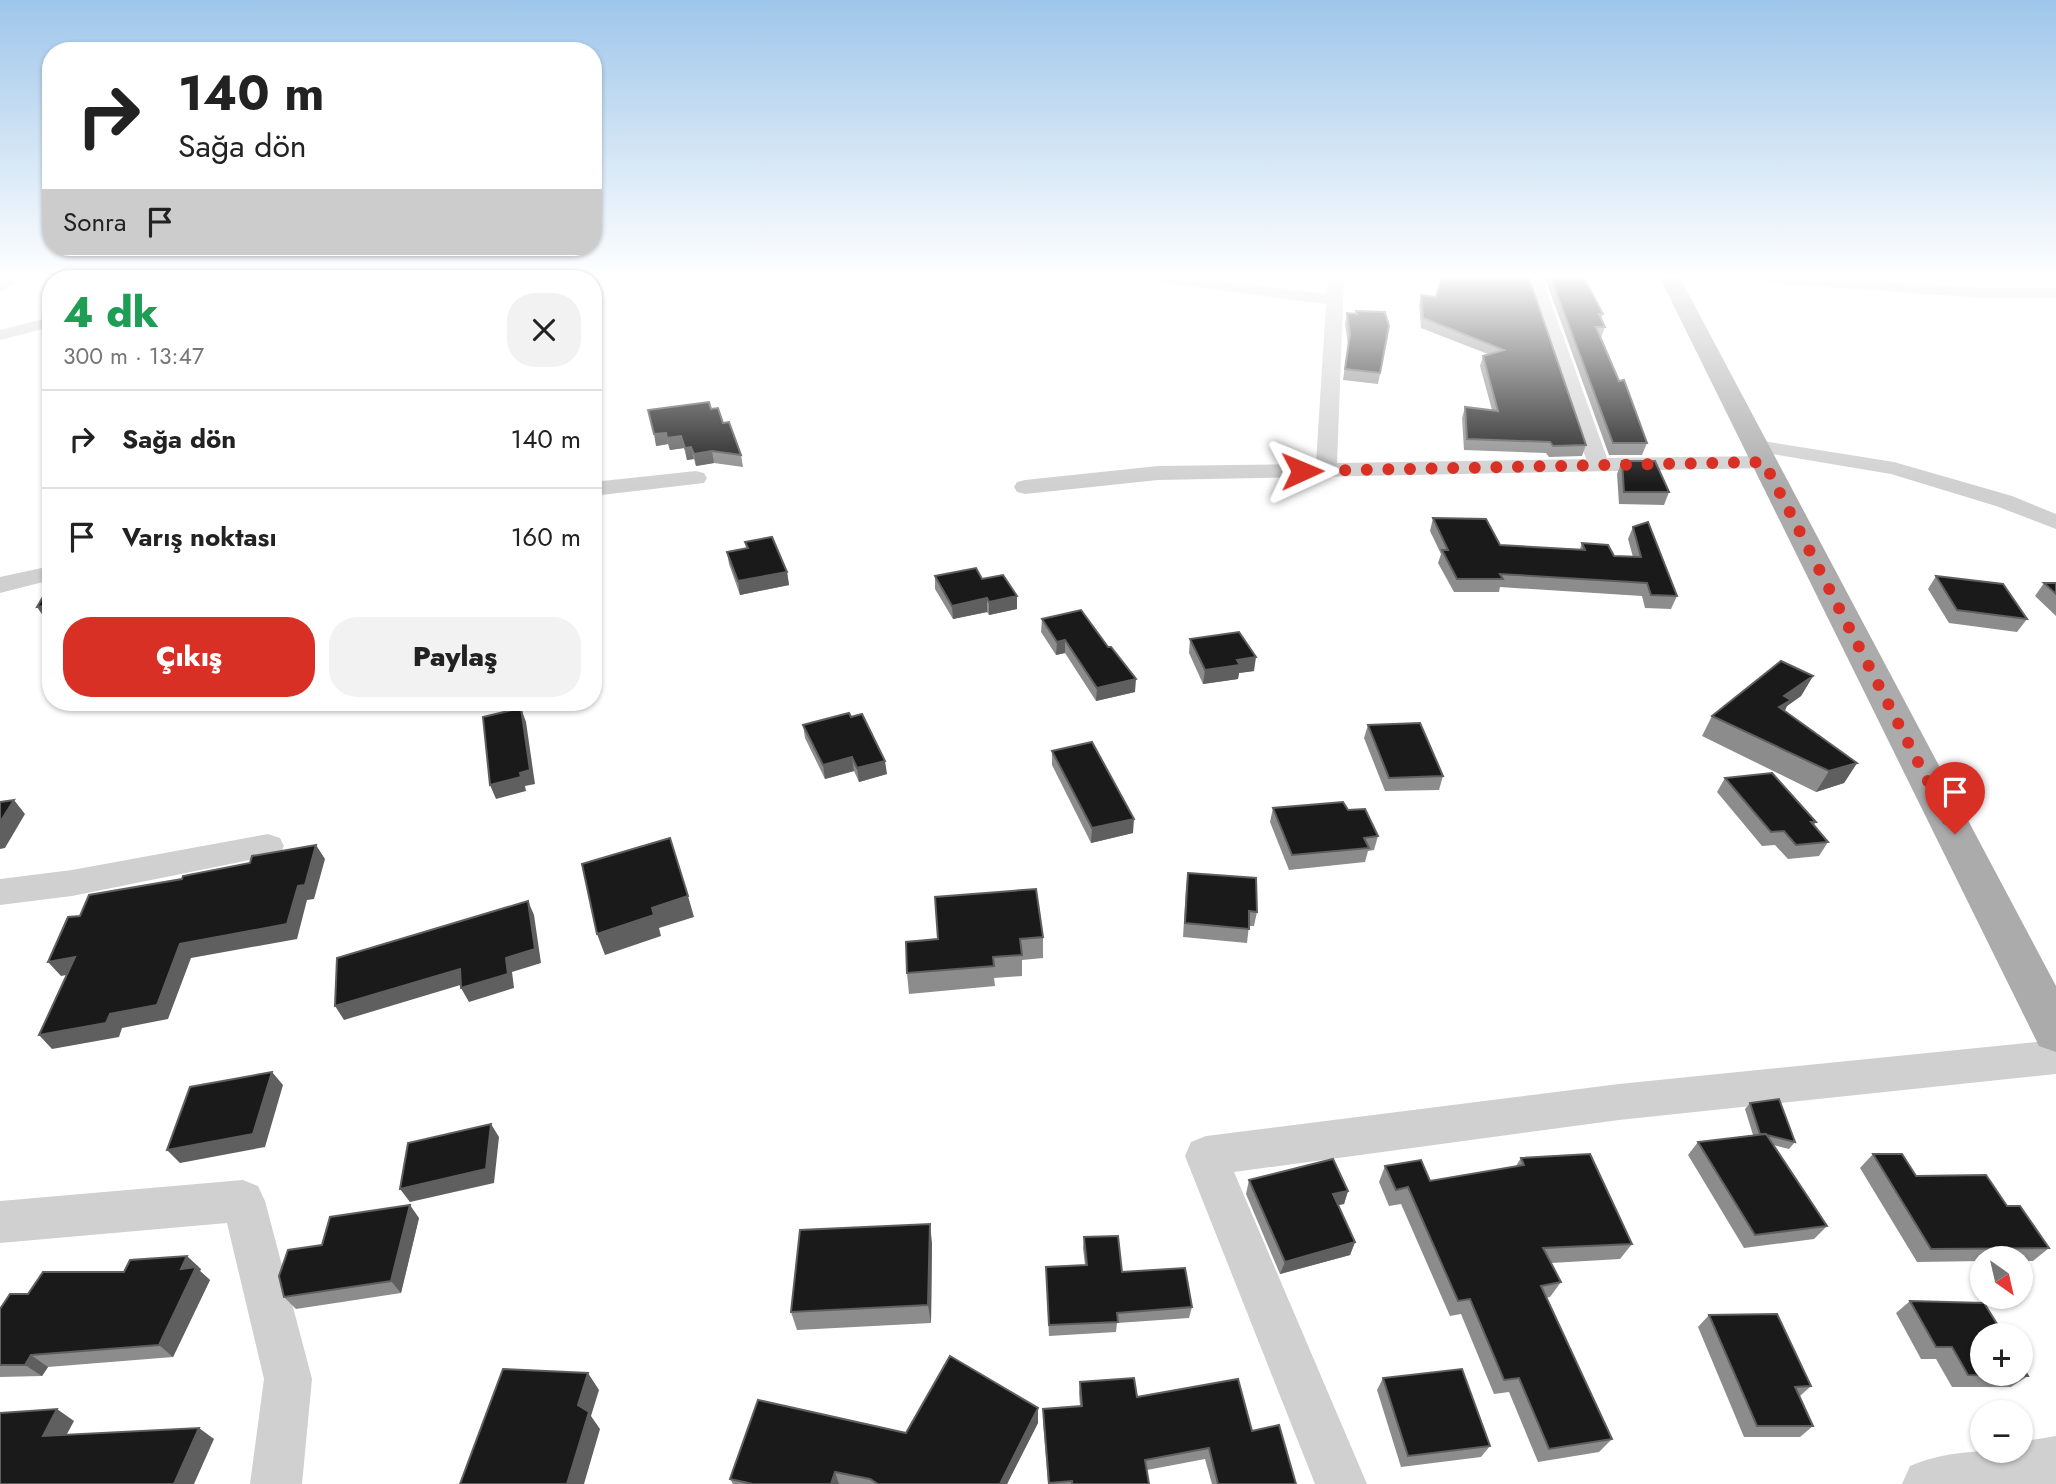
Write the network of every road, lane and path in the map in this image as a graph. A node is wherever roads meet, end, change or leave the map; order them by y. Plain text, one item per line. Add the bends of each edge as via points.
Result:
1 (1331, 347) edge
2 (1558, 347) edge
3 (1705, 347) edge
4 (1760, 454) junction
5 (1598, 464) junction
6 (1326, 470) junction
7 (696, 478) dead end
8 (1025, 487) dead end
9 (602, 488) edge
10 (2056, 522) edge
11 (42, 574) edge
12 (0, 585) edge
13 (268, 846) dead end
14 (0, 892) edge
15 (2056, 1032) edge
16 (2056, 1057) edge
17 (0, 1222) edge
18 (2056, 1462) edge
19 (276, 1484) edge
20 (1341, 1484) edge
21 (1928, 1484) edge

1 - 6 street
2 - 5 street
3 - 4 main road
4 - 5 street
4 - 10 street via 1894,467
4 - 15 main road
5 - 6 street
6 - 8 street via 1158,473
7 - 9 street
11 - 12 street
13 - 14 street
16 - 20 street via 1619,1102 1206,1156
17 - 19 street via 243,1201 288,1379
18 - 21 street

